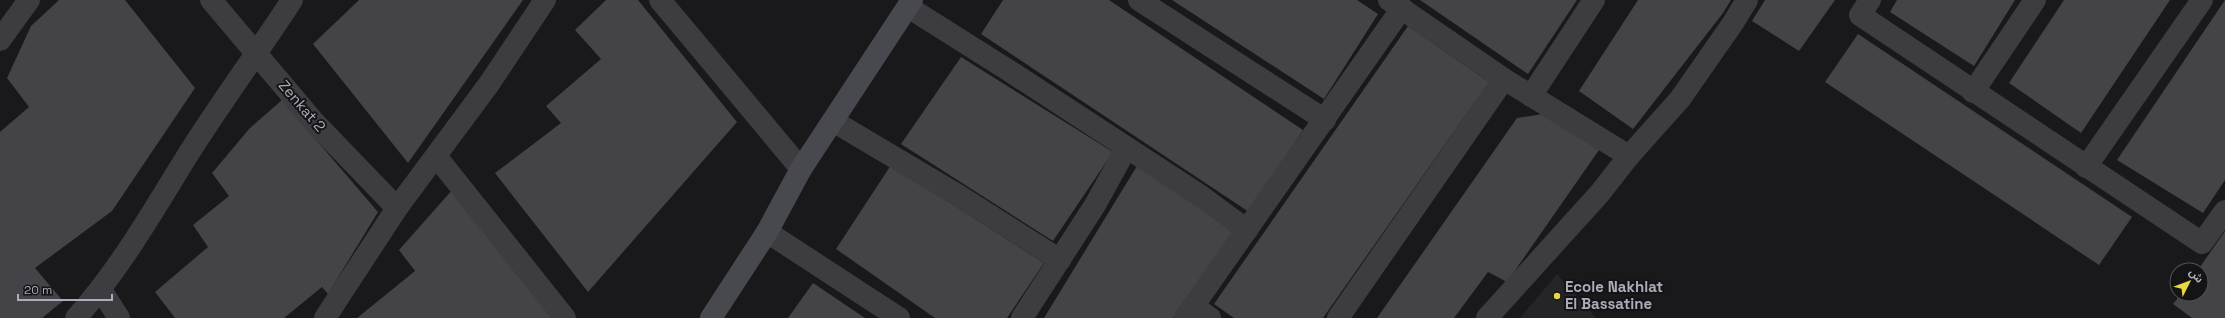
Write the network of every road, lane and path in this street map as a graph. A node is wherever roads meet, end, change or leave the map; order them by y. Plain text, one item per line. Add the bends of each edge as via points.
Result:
1 (29, 0) edge
2 (211, 0) edge
3 (292, 0) edge
4 (545, 0) edge
5 (660, 0) edge
6 (1139, 0) edge
7 (1594, 0) edge
8 (1747, 0) edge
9 (1870, 0) edge
10 (2036, 0) edge
11 (2202, 0) edge
12 (910, 4) edge
13 (1395, 4) edge
14 (0, 40) edge
15 (257, 53) junction
16 (1504, 79) junction
17 (1973, 92) junction
18 (1531, 96) junction
19 (1325, 120) junction
20 (833, 121) junction
21 (1126, 149) junction
22 (436, 156) junction
23 (1629, 156) junction
24 (2086, 167) junction
25 (801, 169) junction
26 (397, 208) junction
27 (2225, 212) edge
28 (1247, 230) junction
29 (767, 232) junction
30 (1060, 260) junction
31 (101, 290) junction
32 (1196, 314) edge
33 (76, 318) edge
34 (119, 318) edge
35 (325, 318) edge
36 (565, 318) edge
37 (710, 318) edge
38 (899, 318) edge
39 (1022, 318) edge
40 (1338, 318) edge
41 (1487, 318) edge

1 - 14 street
2 - 15 street, Zenkat 2
3 - 15 street
4 - 22 street via 489,84
5 - 25 street
6 - 19 street
7 - 18 street
8 - 23 street via 1680,99
9 - 17 street via 1860,15
10 - 17 street
11 - 24 street
12 - 20 main road
12 - 21 street
13 - 16 street
13 - 19 street
15 - 26 street, Zenkat 2 via 315,123
15 - 31 street via 185,160 128,253
16 - 18 street
16 - 40 street
17 - 24 street
18 - 23 street
19 - 28 street
20 - 25 main road
20 - 30 street via 961,197
21 - 28 street via 1201,196
21 - 30 street
22 - 26 street
22 - 36 street
23 - 41 street via 1600,193
24 - 27 street via 2202,243
25 - 29 main road
26 - 35 street
28 - 32 street
29 - 37 main road
29 - 38 street
30 - 39 street
31 - 33 street
31 - 34 street

